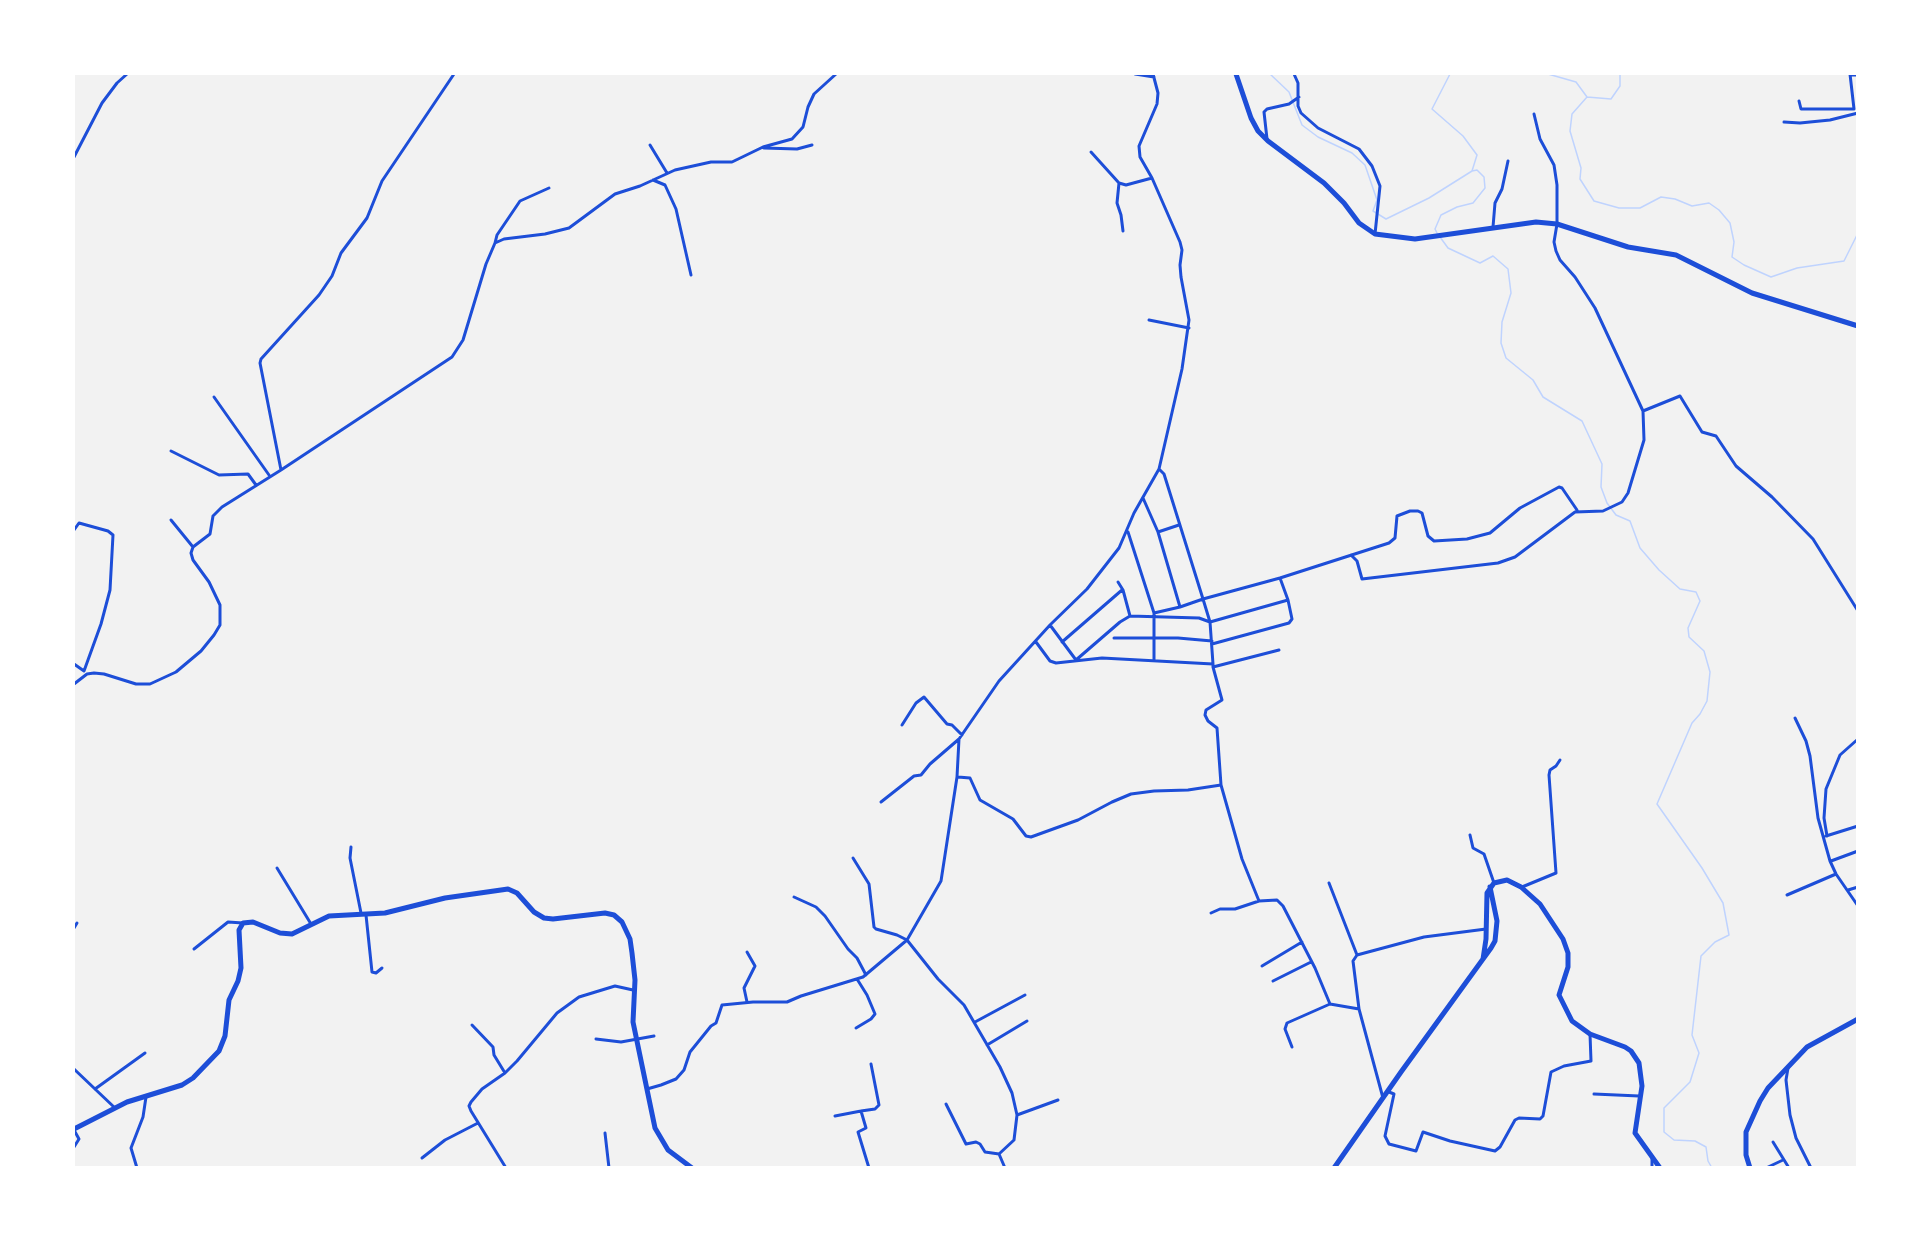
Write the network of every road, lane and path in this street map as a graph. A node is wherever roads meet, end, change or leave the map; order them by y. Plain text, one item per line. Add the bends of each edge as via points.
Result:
1 (127, 74) edge
2 (454, 74) edge
3 (836, 74) edge
4 (1135, 74) edge
5 (1236, 74) edge
6 (1294, 74) edge
7 (1850, 74) edge
8 (1154, 75) edge
9 (1857, 75) edge
10 (1299, 97) junction
11 (1799, 101) dead end
12 (1856, 112) edge
13 (1534, 114) dead end
14 (1784, 122) dead end
15 (1268, 141) junction
16 (650, 145) dead end
17 (812, 145) dead end
18 (763, 147) junction
19 (1091, 153) dead end
20 (74, 157) edge
21 (1508, 161) dead end
22 (667, 173) junction
23 (1152, 178) junction
24 (651, 180) junction
25 (1119, 183) junction
26 (549, 188) dead end
27 (1557, 224) junction
28 (1493, 227) junction
29 (1123, 231) dead end
30 (1375, 234) junction
31 (495, 243) junction
32 (691, 275) dead end
33 (1149, 320) dead end
34 (1857, 326) edge
35 (1189, 328) junction
36 (214, 397) dead end
37 (1643, 411) junction
38 (171, 451) dead end
39 (1159, 469) junction
40 (281, 470) junction
41 (270, 476) junction
42 (256, 485) junction
43 (1143, 498) junction
44 (1578, 511) junction
45 (171, 520) dead end
46 (1180, 525) junction
47 (74, 530) edge
48 (1127, 530) junction
49 (1158, 532) junction
50 (194, 547) junction
51 (1351, 555) junction
52 (1281, 578) junction
53 (1118, 582) dead end
54 (1123, 590) junction
55 (1203, 599) junction
56 (1288, 600) junction
57 (1180, 607) junction
58 (1857, 611) edge
59 (1154, 613) junction
60 (1130, 616) junction
61 (1155, 618) junction
62 (1210, 621) junction
63 (1050, 625) junction
64 (1114, 638) dead end
65 (1155, 638) junction
66 (1036, 642) junction
67 (1062, 642) junction
68 (1212, 643) junction
69 (1279, 650) dead end
70 (1076, 660) junction
71 (1154, 661) junction
72 (74, 664) edge
73 (1213, 665) junction
74 (86, 672) junction
75 (74, 684) edge
76 (1795, 718) dead end
77 (903, 725) dead end
78 (962, 735) junction
79 (1857, 739) edge
80 (959, 740) junction
81 (1560, 760) dead end
82 (957, 777) junction
83 (1221, 785) junction
84 (880, 802) dead end
85 (1818, 818) junction
86 (1825, 824) junction
87 (1857, 826) edge
88 (1470, 835) dead end
89 (1826, 836) junction
90 (351, 847) dead end
91 (1857, 851) edge
92 (853, 858) dead end
93 (1830, 861) junction
94 (277, 868) dead end
95 (1836, 874) junction
96 (1329, 883) dead end
97 (1492, 885) junction
98 (1857, 886) edge
99 (1521, 887) junction
100 (1848, 890) junction
101 (1787, 895) dead end
102 (794, 897) dead end
103 (1259, 901) junction
104 (1857, 906) edge
105 (1211, 913) dead end
106 (364, 915) junction
107 (77, 923) dead end
108 (243, 923) junction
109 (311, 924) junction
110 (74, 928) edge
111 (1486, 929) junction
112 (907, 940) junction
113 (1302, 942) junction
114 (194, 949) dead end
115 (747, 952) dead end
116 (1357, 955) junction
117 (1483, 959) junction
118 (1311, 962) junction
119 (1262, 966) dead end
120 (382, 968) dead end
121 (866, 975) junction
122 (857, 978) junction
123 (1274, 981) dead end
124 (635, 990) junction
125 (1025, 995) dead end
126 (747, 1002) junction
127 (1330, 1004) junction
128 (1359, 1009) junction
129 (1857, 1019) edge
130 (975, 1022) junction
131 (1027, 1022) dead end
132 (472, 1024) dead end
133 (856, 1028) dead end
134 (1590, 1034) junction
135 (654, 1036) dead end
136 (596, 1039) dead end
137 (636, 1039) junction
138 (987, 1045) junction
139 (1292, 1047) dead end
140 (145, 1053) dead end
141 (871, 1064) dead end
142 (1788, 1066) junction
143 (74, 1069) edge
144 (505, 1073) junction
145 (96, 1089) junction
146 (647, 1089) junction
147 (1389, 1092) junction
148 (1594, 1094) dead end
149 (1641, 1096) junction
150 (146, 1097) junction
151 (1384, 1099) junction
152 (1058, 1100) dead end
153 (946, 1104) dead end
154 (115, 1108) junction
155 (861, 1111) junction
156 (1017, 1115) junction
157 (835, 1116) dead end
158 (478, 1123) junction
159 (74, 1130) edge
160 (605, 1133) dead end
161 (1773, 1142) dead end
162 (74, 1147) edge
163 (999, 1154) junction
164 (1652, 1157) junction
165 (422, 1158) dead end
166 (1783, 1160) junction
167 (137, 1167) edge
168 (506, 1167) edge
169 (609, 1167) edge
170 (693, 1167) edge
171 (869, 1167) edge
172 (1005, 1167) edge
173 (1334, 1167) edge
174 (1652, 1167) edge
175 (1660, 1167) edge
176 (1750, 1167) edge
177 (1767, 1167) edge
178 (1789, 1167) edge
179 (1810, 1167) edge

1 - 20 street via 102,103
2 - 40 street via 388,172 363,225 341,253 332,276 261,359
3 - 18 street via 814,93 803,127 796,135
4 - 8 street
5 - 15 main road via 1254,126
6 - 10 street
7 - 9 street
7 - 12 street
8 - 23 street via 1156,104 1139,146
10 - 15 street via 1264,112
10 - 30 street via 1298,106 1307,120 1359,148 1366,157 1380,186
11 - 12 street via 1801,109
12 - 14 street via 1830,120
13 - 27 street via 1540,139 1554,165
15 - 30 main road via 1324,183 1359,223
16 - 22 street
17 - 18 street via 797,149
18 - 22 street via 732,162 711,162
19 - 25 street
21 - 28 street via 1495,203
22 - 24 street
23 - 25 street via 1126,185
23 - 35 street via 1182,250 1181,277
24 - 31 street via 615,194 569,228
24 - 32 street via 665,185 669,192
25 - 29 street via 1117,203
26 - 31 street via 520,201
27 - 28 main road
27 - 34 main road via 1629,247 1676,255 1752,293
27 - 37 street via 1554,242 1560,260 1595,308
28 - 30 main road via 1409,239
31 - 40 street via 463,340 452,357
33 - 35 street
35 - 39 street
36 - 41 street
37 - 44 street via 1644,440 1628,493 1622,502 1603,512
37 - 58 street via 1680,396 1702,432 1716,436 1736,466 1813,539
38 - 42 street via 217,475 249,474
39 - 43 street
39 - 46 street
40 - 41 street
41 - 42 street
42 - 50 street via 213,516 210,534
43 - 48 street
43 - 49 street
44 - 51 street via 1515,557 1498,563 1362,579
44 - 51 street via 1559,487 1520,508 1490,534 1434,541 1428,536 1422,513 1410,511 1397,516 1392,542
45 - 50 street
46 - 49 street
46 - 55 street
47 - 74 street via 80,524 112,535 110,590
48 - 59 street
48 - 63 street via 1119,548 1087,589
49 - 57 street
50 - 74 street via 193,560 216,594 221,617 214,635 201,651 176,672 150,684
51 - 52 street
52 - 55 street
52 - 56 street
53 - 54 street
54 - 60 street
54 - 67 street
55 - 57 street
55 - 62 street
56 - 62 street
56 - 68 street via 1292,619 1289,624
57 - 59 street
59 - 61 street
60 - 61 street
60 - 70 street
61 - 62 street
61 - 65 street
62 - 68 street
63 - 66 street
63 - 67 street
64 - 65 street
65 - 68 street
65 - 71 street
66 - 70 street via 1052,662
66 - 78 street via 999,681
67 - 70 street
68 - 73 street
69 - 73 street
70 - 71 street
71 - 73 street
72 - 74 street
73 - 83 street via 1222,700 1205,715 1218,728
74 - 75 street
76 - 85 street via 1810,756
77 - 78 street via 924,697
78 - 80 street
79 - 86 street via 1841,753 1826,789
80 - 82 street
80 - 84 street via 921,775
81 - 99 street via 1549,772 1548,783 1556,873
82 - 83 street via 970,778 980,800 1013,819 1031,837 1131,794
82 - 112 street via 941,881
83 - 103 street via 1242,859
85 - 86 street
85 - 89 street
86 - 89 street
87 - 89 street
88 - 97 street via 1473,848 1484,854
89 - 93 street
90 - 106 street via 350,858
91 - 93 street
92 - 112 street via 869,884 874,927
93 - 95 street
94 - 109 street
95 - 100 street
95 - 101 street
96 - 116 street
97 - 99 main road via 1507,880
97 - 111 main road via 1486,897
97 - 117 main road via 1497,932
98 - 100 street
99 - 134 main road via 1546,912 1563,939 1568,968 1559,995 1572,1021
100 - 104 street
102 - 121 street via 825,916
103 - 105 street
103 - 113 street via 1280,902
106 - 109 main road via 329,916
106 - 120 street via 372,972
106 - 124 main road via 508,889 544,918 610,914 622,922 630,939
107 - 110 street
108 - 109 main road via 253,922 288,934
108 - 114 street via 228,922
108 - 150 main road via 239,930 241,968 229,1000 225,1036 219,1051 182,1085
111 - 116 street via 1424,937
111 - 117 main road
112 - 121 street
112 - 130 street
113 - 118 street
113 - 119 street
115 - 126 street via 755,966 744,988
116 - 128 street via 1353,961
117 - 147 main road
118 - 123 street
118 - 127 street
121 - 122 street
122 - 126 street via 787,1002
122 - 133 street via 875,1014
124 - 137 main road via 632,1016
124 - 144 street via 615,986 579,997 557,1012
125 - 130 street
126 - 146 street via 722,1005 717,1023 690,1052 676,1079
127 - 128 street
127 - 139 street via 1287,1023 1285,1029
128 - 151 street
129 - 142 main road via 1807,1047
130 - 138 street
131 - 138 street
132 - 144 street via 493,1047
134 - 147 street via 1591,1061 1551,1072 1543,1116 1515,1120 1495,1151 1423,1132 1416,1151 1389,1144 1386,1136 1394,1094
134 - 149 main road via 1631,1051 1641,1069
135 - 137 street
136 - 137 street
137 - 146 main road
138 - 156 street via 1008,1084
140 - 145 street
141 - 155 street via 879,1105
142 - 176 main road via 1765,1093 1748,1125 1746,1148
142 - 179 street via 1790,1115
143 - 145 street
144 - 158 street via 471,1102 469,1107
145 - 154 street
146 - 170 main road via 661,1141 673,1155
147 - 151 main road
148 - 149 street
149 - 164 main road via 1635,1133
150 - 154 main road
150 - 167 street via 131,1148
151 - 173 main road
152 - 156 street
153 - 163 street via 966,1144 976,1142 985,1152
154 - 159 main road
155 - 157 street
155 - 171 street via 866,1128 858,1132
156 - 163 street via 1014,1140
158 - 165 street via 445,1140
158 - 168 street
159 - 162 street via 79,1138
160 - 169 street
161 - 166 street
163 - 172 street
164 - 174 street
164 - 175 main road
166 - 177 street
166 - 178 street

